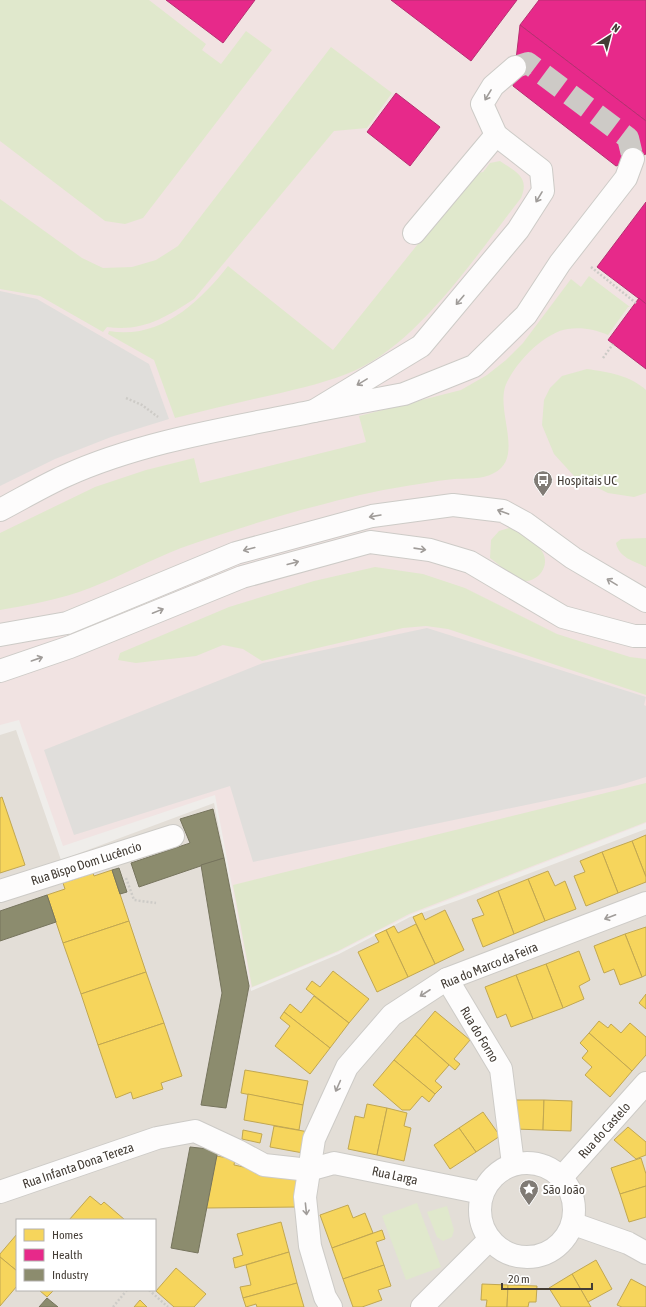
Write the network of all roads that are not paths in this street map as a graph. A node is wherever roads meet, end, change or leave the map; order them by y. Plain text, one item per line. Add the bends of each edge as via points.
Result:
1 (515, 67) tunnel mouth
2 (496, 135) junction
3 (634, 159) tunnel mouth
4 (414, 233) dead end
5 (314, 411) junction
6 (0, 510) edge
7 (646, 601) edge
8 (0, 635) edge
9 (646, 636) edge
10 (0, 671) edge
11 (173, 836) dead end
12 (0, 891) edge
13 (646, 903) edge
14 (447, 979) junction
15 (646, 1083) edge
16 (513, 1164) junction
17 (309, 1170) junction
18 (562, 1177) junction
19 (0, 1192) edge
20 (482, 1193) junction
21 (574, 1224) junction
22 (489, 1240) junction
23 (646, 1253) edge
24 (331, 1307) edge
25 (422, 1307) edge

1 -> 2 street via 493,86 482,104
2 - 4 street
2 -> 5 street via 541,170 543,191 518,230 421,346
3 - 5 street via 626,178 560,263 526,315 474,366 404,394
5 - 6 street via 186,438 120,456 65,476
7 -> 8 street via 573,558 525,523 503,511 453,505 372,516 236,553 67,623
10 -> 9 street via 70,647 242,577 370,542 430,550 470,562 564,617 634,636
11 - 12 street, Rua Bispo Dom Lucêncio
13 -> 14 street, Rua do Marco da Feira
14 - 16 street, Rua do Forno via 501,1069
14 -> 17 street, Rua do Marco da Feira via 392,1015 347,1067 314,1139
15 - 18 street, Rua do Castelo
16 - 18 street via 539,1164
16 - 20 street via 500,1170 489,1180
17 - 19 street, Rua Infanta Dona Tereza via 264,1165 195,1132 157,1138
17 - 20 street, Rua Larga via 334,1163
17 -> 24 street, Rua do Marco da Feira via 304,1197 310,1246 325,1297
18 - 21 street via 571,1191 575,1207
20 - 22 street via 480,1217
21 - 22 street via 564,1242 546,1254 526,1259 505,1253
21 - 23 street via 628,1243
22 - 25 street

